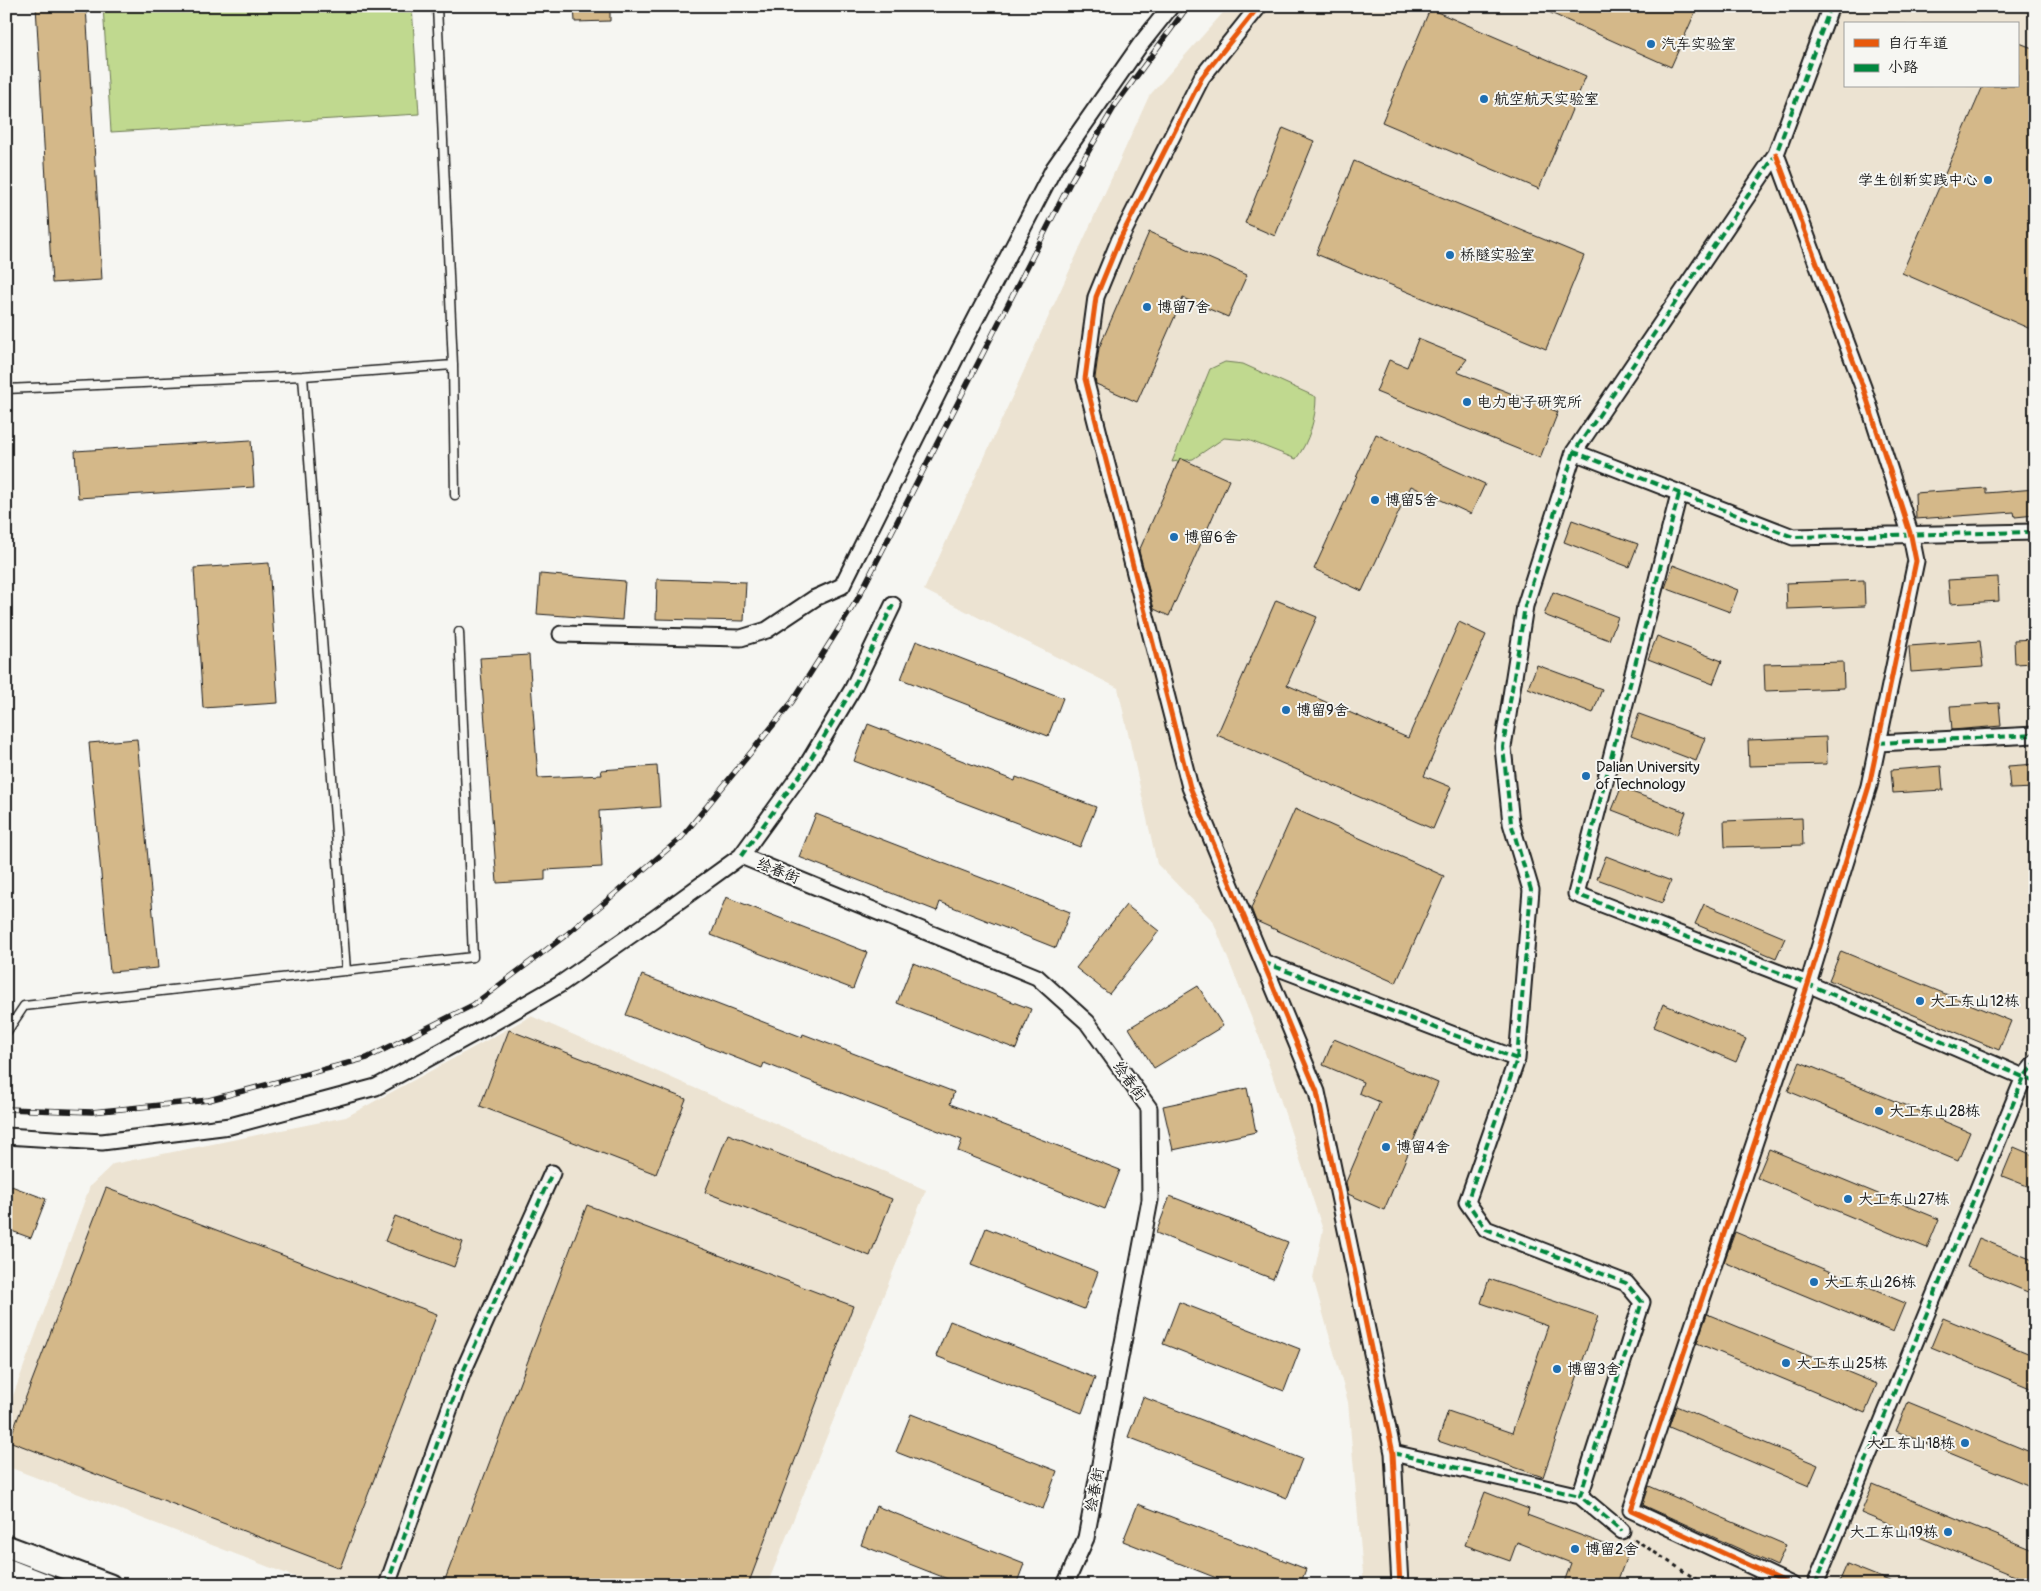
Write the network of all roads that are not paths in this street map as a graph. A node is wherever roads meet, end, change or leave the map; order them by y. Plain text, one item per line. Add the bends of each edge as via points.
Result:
1 (437, 6) edge
2 (1171, 6) edge
3 (1259, 6) edge
4 (1831, 6) edge
5 (1776, 154) junction
6 (453, 365) junction
7 (303, 376) junction
8 (6, 389) edge
9 (1574, 452) junction
10 (1680, 494) junction
11 (455, 495) dead end
12 (2035, 532) edge
13 (1911, 536) junction
14 (893, 605) dead end
15 (459, 632) dead end
16 (561, 634) dead end
17 (2035, 735) edge
18 (1878, 743) junction
19 (741, 856) junction
20 (1263, 962) junction
21 (346, 971) junction
22 (1808, 984) junction
23 (6, 1033) edge
24 (1517, 1059) junction
25 (2035, 1063) edge
26 (2029, 1080) edge
27 (6, 1136) edge
28 (552, 1173) dead end
29 (1392, 1453) junction
30 (1580, 1496) junction
31 (1622, 1530) road end
32 (6, 1546) edge
33 (6, 1569) edge
34 (47, 1585) edge
35 (110, 1585) edge
36 (387, 1585) edge
37 (1065, 1585) edge
38 (1400, 1585) edge
39 (1792, 1585) edge
40 (1815, 1585) edge

1 - 6 lane
2 - 16 street via 1054,168 842,586 815,598 767,630 741,638
3 - 20 street via 1202,77 1119,241 1096,297 1085,379 1190,787
4 - 5 street
5 - 9 street
5 - 13 street via 1862,387
6 - 7 lane
6 - 11 lane
7 - 8 lane
7 - 21 lane
9 - 10 street
9 - 24 street via 1525,606 1503,747 1511,823 1531,890
10 - 13 street via 1793,537
10 - 22 street via 1576,894
12 - 13 street
13 - 18 street via 1916,561
14 - 19 street via 852,690 807,765
15 - 21 lane via 473,957
17 - 18 street
18 - 22 street via 1869,786
19 - 27 street via 559,985 376,1087 230,1126 102,1142
19 - 37 street, 绘春街 via 1037,977 1087,1022 1149,1108 1150,1200 1086,1538
20 - 24 street
20 - 29 street via 1317,1092
21 - 23 lane via 24,1006
22 - 26 street
22 - 39 street via 1631,1510
24 - 30 street via 1467,1202 1486,1229 1626,1283 1642,1302
25 - 26 street
26 - 40 street
28 - 36 street via 462,1374
29 - 30 street
29 - 38 street
30 - 31 street
32 - 35 main road
33 - 34 main road

